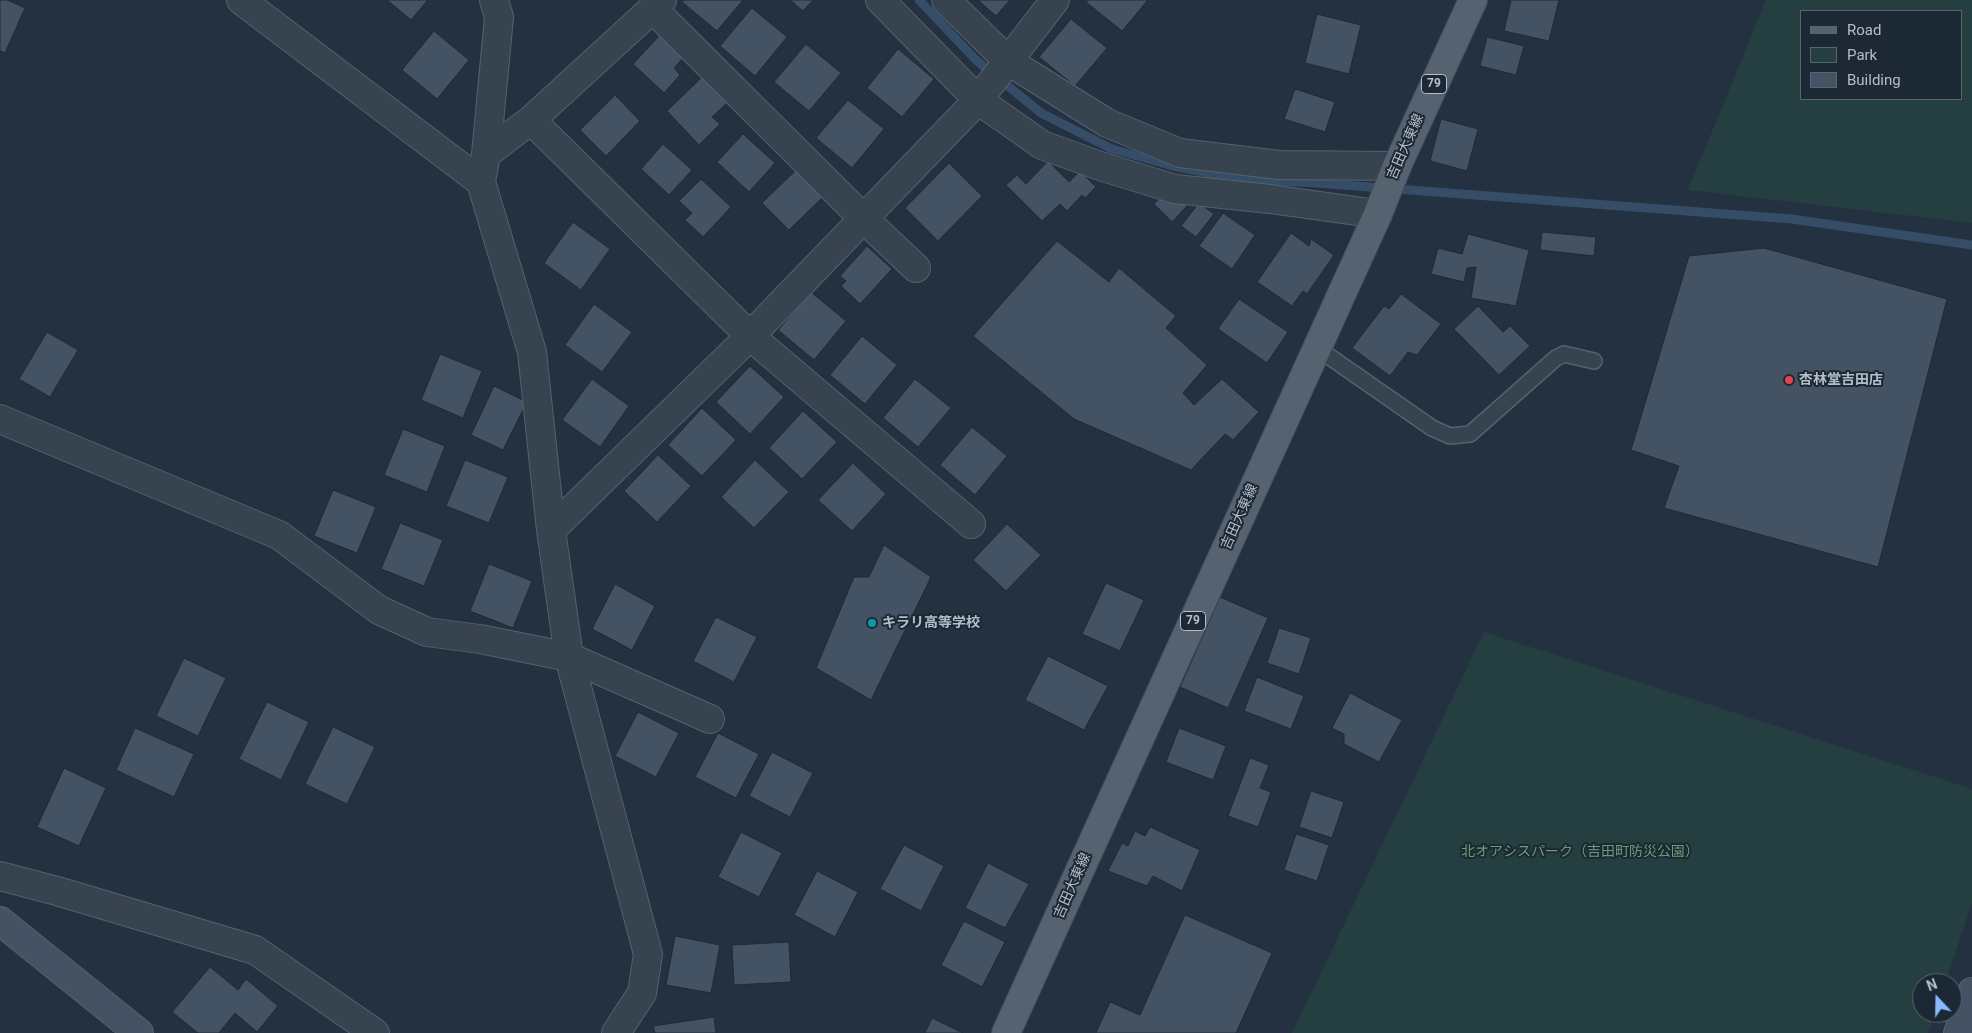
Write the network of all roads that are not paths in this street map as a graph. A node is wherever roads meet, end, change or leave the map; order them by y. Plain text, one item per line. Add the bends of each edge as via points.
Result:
1 (241, 0) edge
2 (494, 0) edge
3 (880, 0) edge
4 (946, 0) edge
5 (1055, 0) edge
6 (1473, 0) edge
7 (657, 4) edge
8 (1007, 63) junction
9 (981, 97) junction
10 (531, 120) junction
11 (486, 154) junction
12 (1396, 167) junction
13 (481, 182) junction
14 (1379, 211) junction
15 (862, 218) junction
16 (916, 268) dead end
17 (750, 336) junction
18 (1317, 348) junction
19 (1594, 361) dead end
20 (0, 419) edge
21 (971, 524) dead end
22 (551, 530) junction
23 (569, 657) junction
24 (710, 719) dead end
25 (0, 876) edge
26 (0, 921) edge
27 (1972, 992) edge
28 (139, 1033) edge
29 (375, 1033) edge
30 (616, 1033) edge
31 (1006, 1033) edge
32 (1958, 1033) edge

1 - 13 street
2 - 11 street via 499,17
3 - 9 street
4 - 8 street
5 - 8 street
6 - 12 main road, 吉田大東線 / 79
7 - 10 street
7 - 15 street
8 - 9 street
8 - 12 street via 1107,123 1180,153 1279,165
9 - 14 street via 1042,145 1175,189
9 - 15 street
10 - 11 street
10 - 17 street
11 - 13 street
12 - 14 main road, 吉田大東線 / 79
13 - 22 street via 532,352
14 - 18 main road, 吉田大東線 / 79
15 - 16 street
15 - 17 street
17 - 21 street
17 - 22 street
18 - 19 lane via 1432,428 1450,436 1470,434 1556,358 1564,354
18 - 31 main road, 吉田大東線 / 79
20 - 23 street via 279,535 379,610 427,632
22 - 23 street
23 - 24 street
23 - 30 street via 648,954 642,992
25 - 29 street via 255,950
26 - 28 street
27 - 32 street

